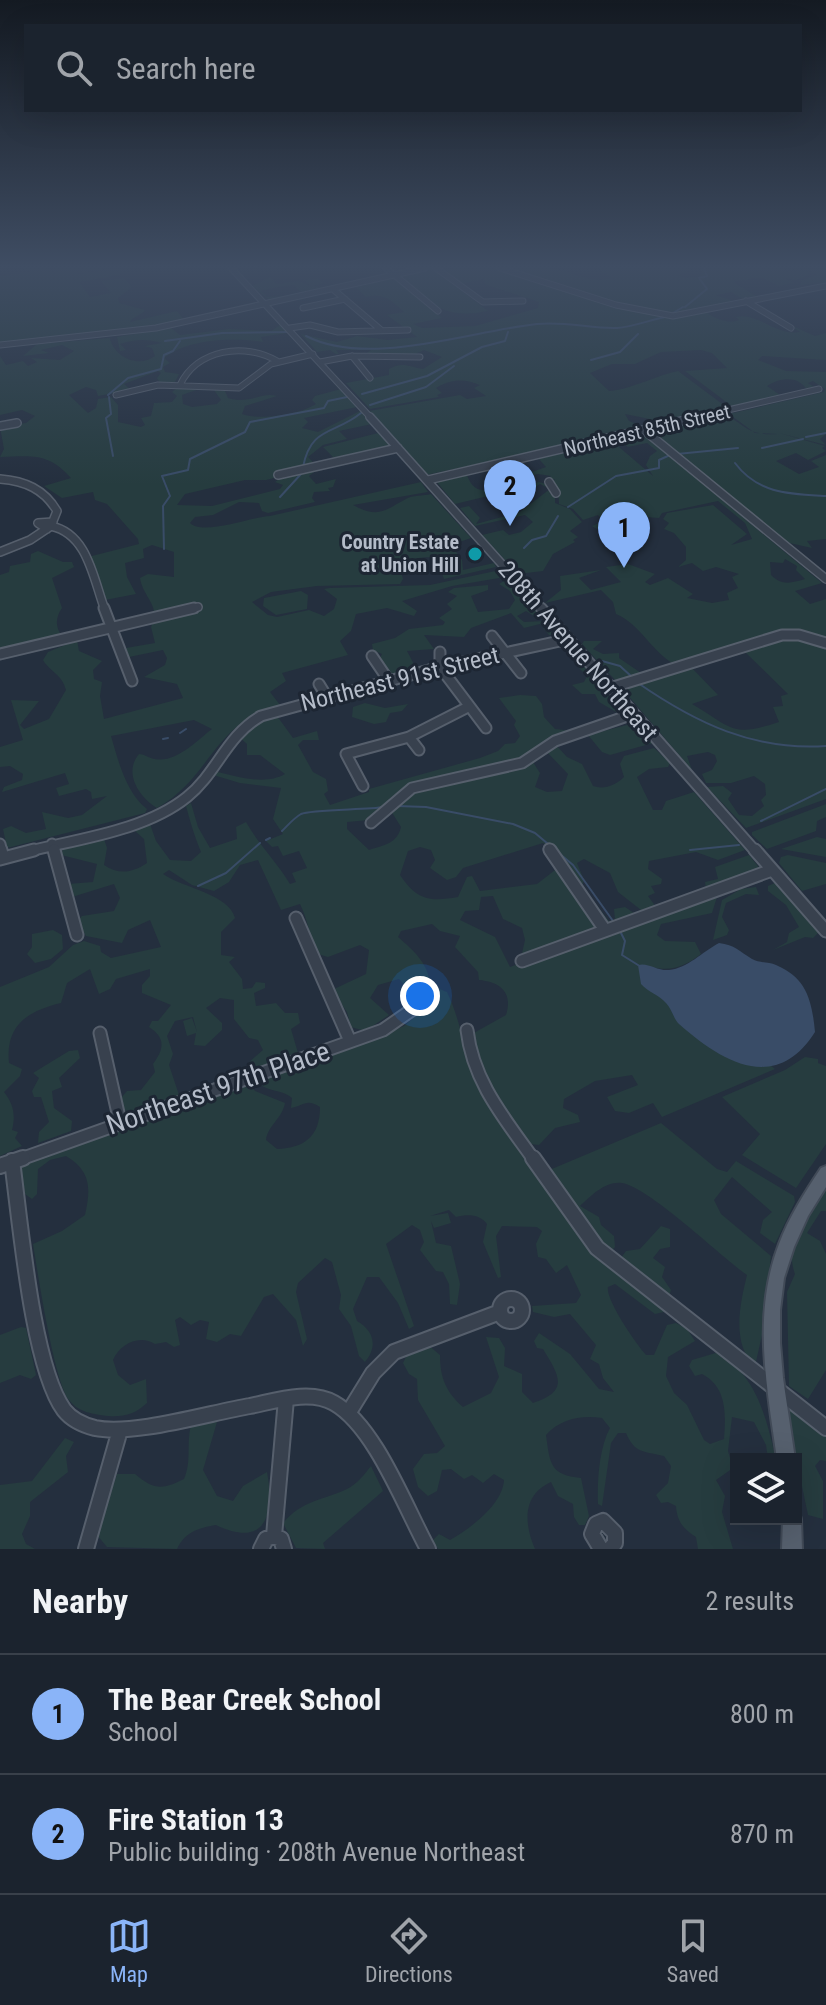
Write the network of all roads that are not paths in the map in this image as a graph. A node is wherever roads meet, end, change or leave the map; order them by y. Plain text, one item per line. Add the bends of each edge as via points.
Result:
1 (52, 340) edge
2 (301, 340) edge
3 (0, 345) edge
4 (313, 354) junction
5 (352, 356) junction
6 (420, 357) dead end
7 (277, 361) junction
8 (320, 362) junction
9 (370, 378) dead end
10 (180, 385) junction
11 (819, 389) dead end
12 (116, 395) dead end
13 (17, 423) dead end
14 (0, 426) edge
15 (644, 430) junction
16 (398, 448) junction
17 (278, 475) dead end
18 (0, 479) edge
19 (428, 480) junction
20 (549, 482) dead end
21 (556, 493) dead end
22 (50, 526) junction
23 (0, 552) edge
24 (826, 579) edge
25 (198, 607) dead end
26 (112, 628) junction
27 (492, 636) dead end
28 (569, 639) junction
29 (826, 646) edge
30 (440, 652) dead end
31 (503, 652) junction
32 (0, 654) edge
33 (372, 656) dead end
34 (440, 667) junction
35 (521, 673) dead end
36 (132, 681) dead end
37 (389, 681) junction
38 (319, 684) dead end
39 (610, 688) junction
40 (327, 697) junction
41 (468, 707) junction
42 (635, 717) junction
43 (486, 728) dead end
44 (409, 737) junction
45 (419, 750) dead end
46 (363, 786) dead end
47 (371, 823) dead end
48 (0, 844) edge
49 (52, 844) junction
50 (549, 849) dead end
51 (2, 858) edge
52 (772, 870) junction
53 (296, 918) dead end
54 (605, 930) junction
55 (826, 931) edge
56 (77, 935) dead end
57 (522, 961) dead end
58 (429, 998) dead end
59 (467, 1030) dead end
60 (100, 1033) dead end
61 (350, 1041) junction
62 (120, 1122) junction
63 (6, 1164) edge
64 (826, 1173) edge
65 (500, 1312) dead end
66 (775, 1388) junction
67 (286, 1399) junction
68 (349, 1412) junction
69 (826, 1428) edge
70 (120, 1430) junction
71 (785, 1453) edge
72 (792, 1525) edge
73 (279, 1543) edge
74 (86, 1549) edge
75 (261, 1549) edge
76 (428, 1549) edge
77 (601, 1549) edge
78 (610, 1549) edge
79 (792, 1549) edge

1 - 3 street
2 - 4 street, 208th Avenue Northeast
4 - 7 street
4 - 8 street, 208th Avenue Northeast
5 - 6 street
5 - 8 street
5 - 9 street
7 - 10 street via 239,388
7 - 10 street via 258,351 206,357 189,367
8 - 16 street, 208th Avenue Northeast
10 - 12 street via 151,385
11 - 15 street, Northeast 85th Street
13 - 14 street
15 - 19 street, Northeast 85th Street
15 - 24 street
16 - 17 street
16 - 19 street, 208th Avenue Northeast
18 - 22 street via 31,484 46,495 57,508
19 - 28 street, 208th Avenue Northeast
20 - 21 street
22 - 23 street
22 - 26 street via 78,538
25 - 26 street
26 - 32 street
26 - 36 street
27 - 31 street
28 - 31 street, Northeast 91st Street
28 - 39 street, 208th Avenue Northeast
29 - 39 street via 819,648 804,637 772,638
30 - 34 street
31 - 34 street, Northeast 91st Street
31 - 35 street
33 - 37 street
34 - 37 street, Northeast 91st Street
34 - 41 street
37 - 40 street, Northeast 91st Street
38 - 40 street
39 - 42 street, 208th Avenue Northeast
40 - 49 street, Northeast 91st Street via 261,716 235,731 191,794 175,805
41 - 43 street
41 - 44 street
42 - 47 street via 555,741 522,763 404,791
42 - 52 street, 208th Avenue Northeast
44 - 45 street
44 - 46 street via 346,754
48 - 51 street
49 - 51 street
49 - 56 street
50 - 54 street
52 - 54 street
52 - 55 street, 208th Avenue Northeast
53 - 61 street
54 - 57 street
58 - 61 street, Northeast 97th Place via 402,1020
59 - 66 street via 483,1088 586,1235
60 - 62 street
61 - 62 street, Northeast 97th Place
62 - 63 street, Northeast 97th Place
63 - 70 street via 30,1289 61,1407 75,1421
64 - 66 main road via 796,1217 781,1253 771,1325
65 - 68 street via 394,1352 373,1373
66 - 69 street
66 - 71 main road
67 - 68 street via 315,1397
67 - 70 street
67 - 73 street
68 - 76 street via 372,1442
70 - 74 street
72 - 79 main road
73 - 75 street via 266,1539
77 - 78 street via 592,1531 603,1521 615,1533

